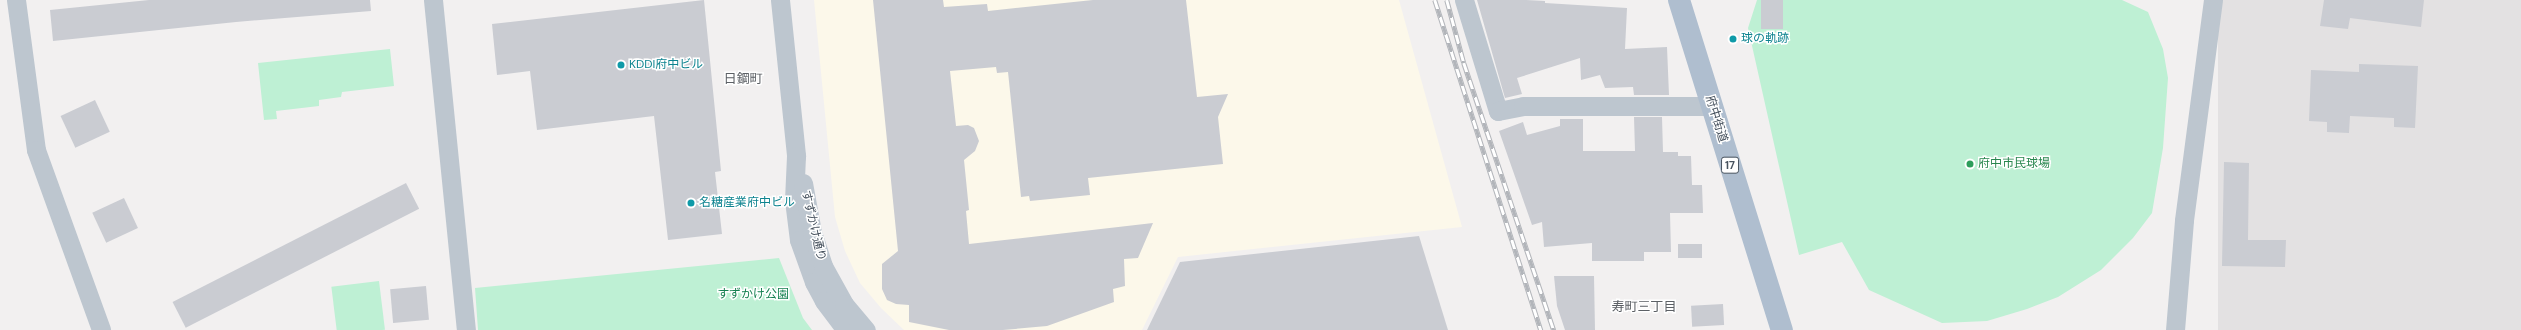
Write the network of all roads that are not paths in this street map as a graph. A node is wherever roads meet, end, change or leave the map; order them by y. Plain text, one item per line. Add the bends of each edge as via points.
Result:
1 (16, 0) edge
2 (433, 0) edge
3 (780, 0) edge
4 (1464, 0) edge
5 (1679, 0) edge
6 (2213, 0) edge
7 (1712, 106) junction
8 (796, 156) junction
9 (101, 330) edge
10 (466, 330) edge
11 (846, 330) edge
12 (866, 330) edge
13 (1782, 330) edge
14 (2174, 330) edge

1 - 9 street via 36,150
2 - 10 street
3 - 8 street, すずかけ通り
4 - 7 street via 1498,111 1523,106
5 - 7 main road, 府中街道 / 17
6 - 14 street via 2184,220
7 - 13 main road, 府中街道 / 17
8 - 11 street, すずかけ通り via 795,213 804,254 824,301
8 - 12 street, すずかけ通り via 812,232 823,266 844,304

